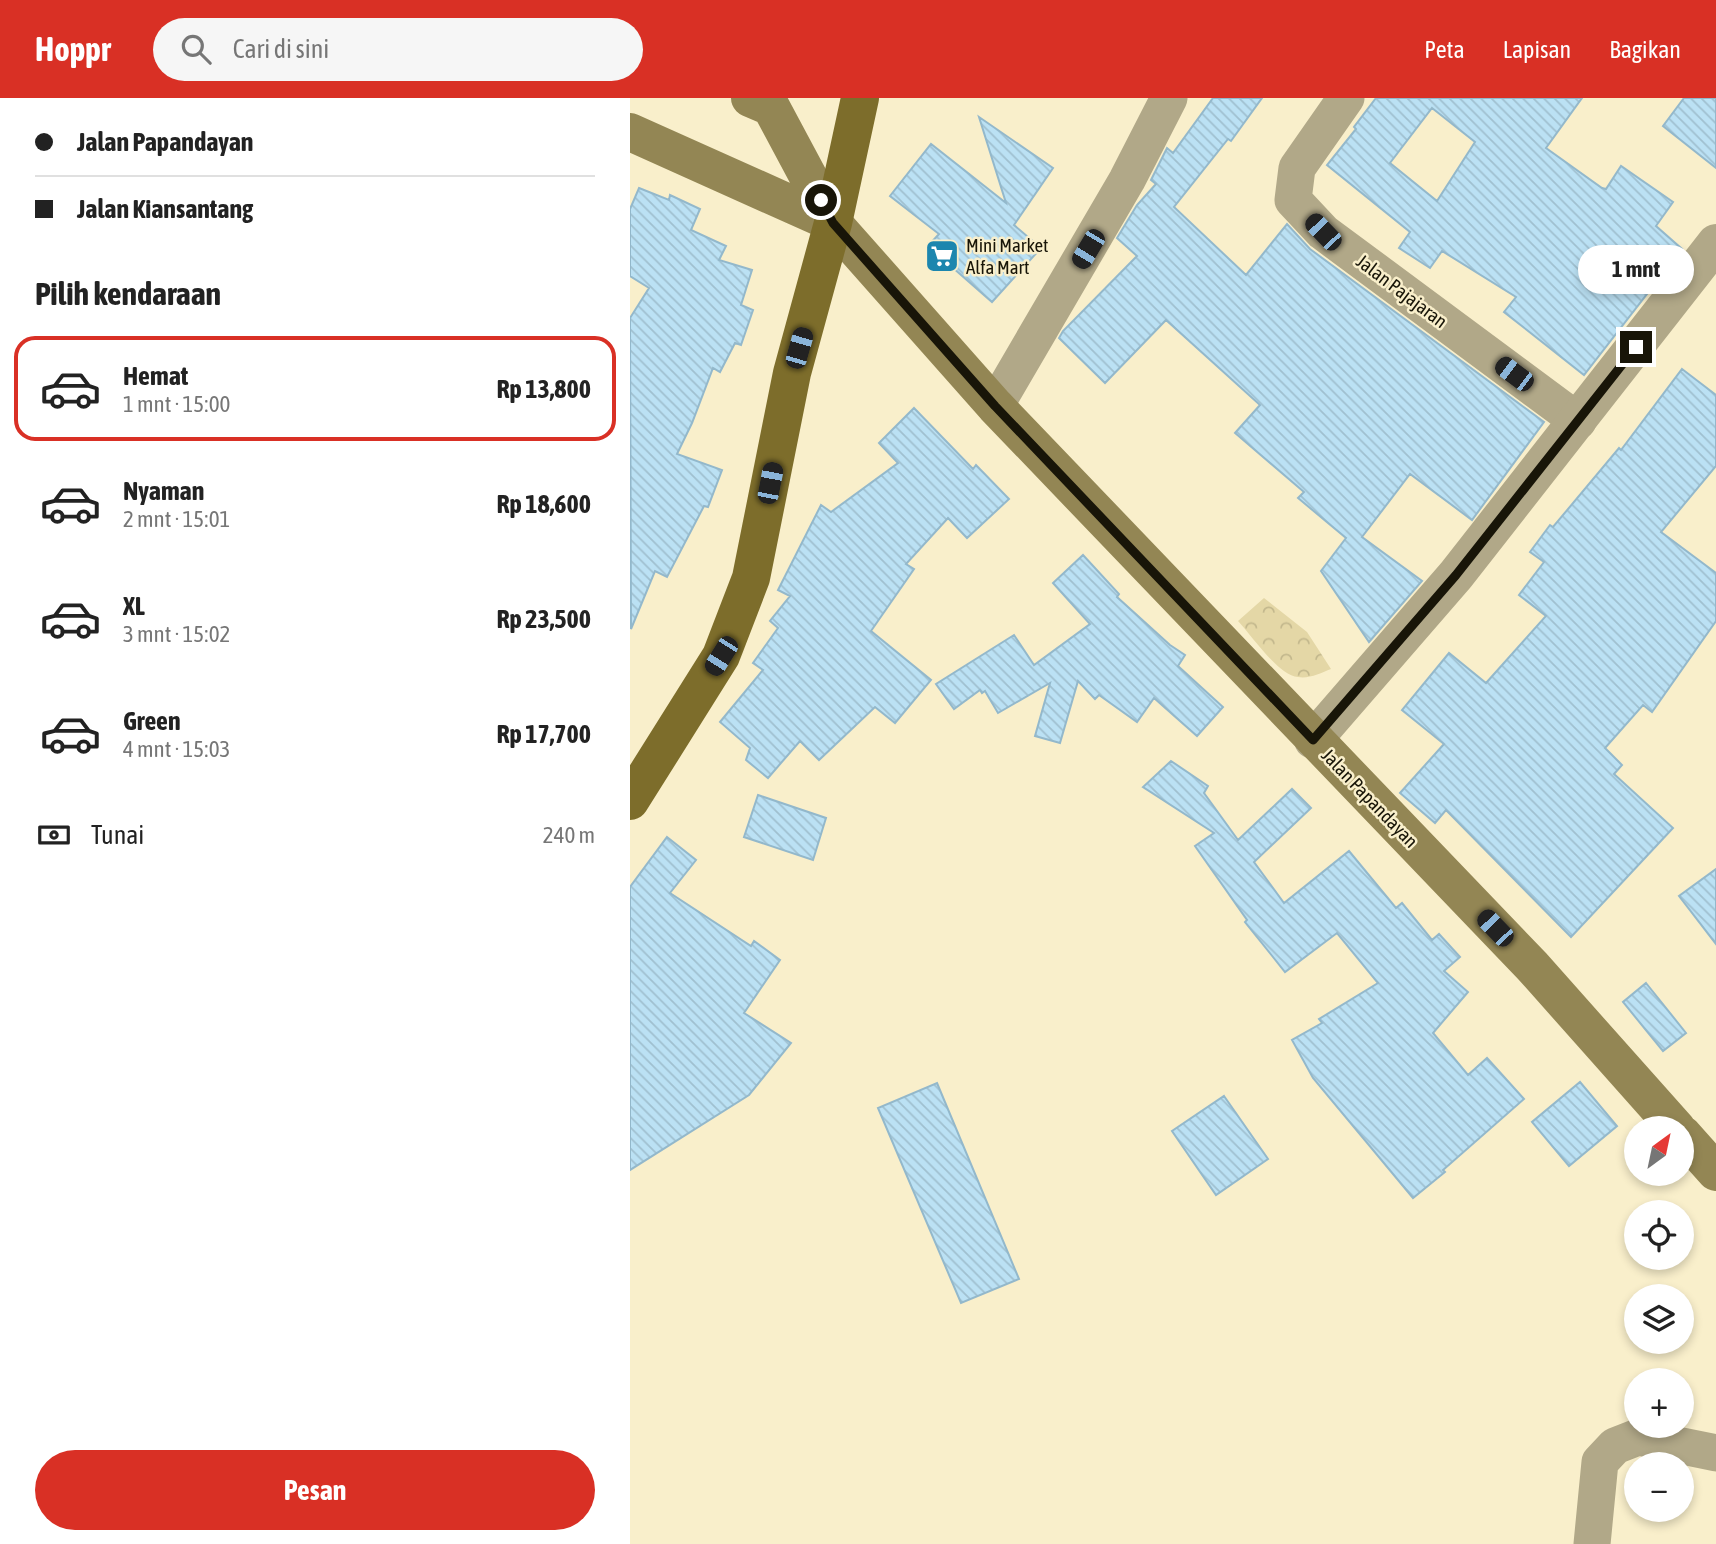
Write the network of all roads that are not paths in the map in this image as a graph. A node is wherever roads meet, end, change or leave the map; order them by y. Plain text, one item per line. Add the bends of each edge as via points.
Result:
1 (750, 98) edge
2 (860, 98) edge
3 (1169, 98) edge
4 (1346, 98) edge
5 (630, 132) edge
6 (833, 223) junction
7 (1716, 243) edge
8 (995, 406) junction
9 (1578, 422) junction
10 (1313, 740) junction
11 (630, 801) edge
12 (1666, 1116) edge
13 (1694, 1146) edge
14 (1714, 1166) edge
15 (1716, 1453) edge
16 (1592, 1544) edge

1 - 6 main road via 771,107
2 - 6 main road
3 - 8 street via 1127,180
4 - 9 street, Jalan Pajajaran via 1297,167 1293,200 1323,232
5 - 6 main road
6 - 8 main road, Jalan Papandayan
6 - 11 main road via 792,373 751,578 721,656
7 - 9 street
8 - 10 main road, Jalan Papandayan
9 - 10 street via 1456,575
10 - 12 main road, Jalan Papandayan via 1532,965
13 - 14 main road
15 - 16 street via 1638,1437 1615,1446 1600,1462

